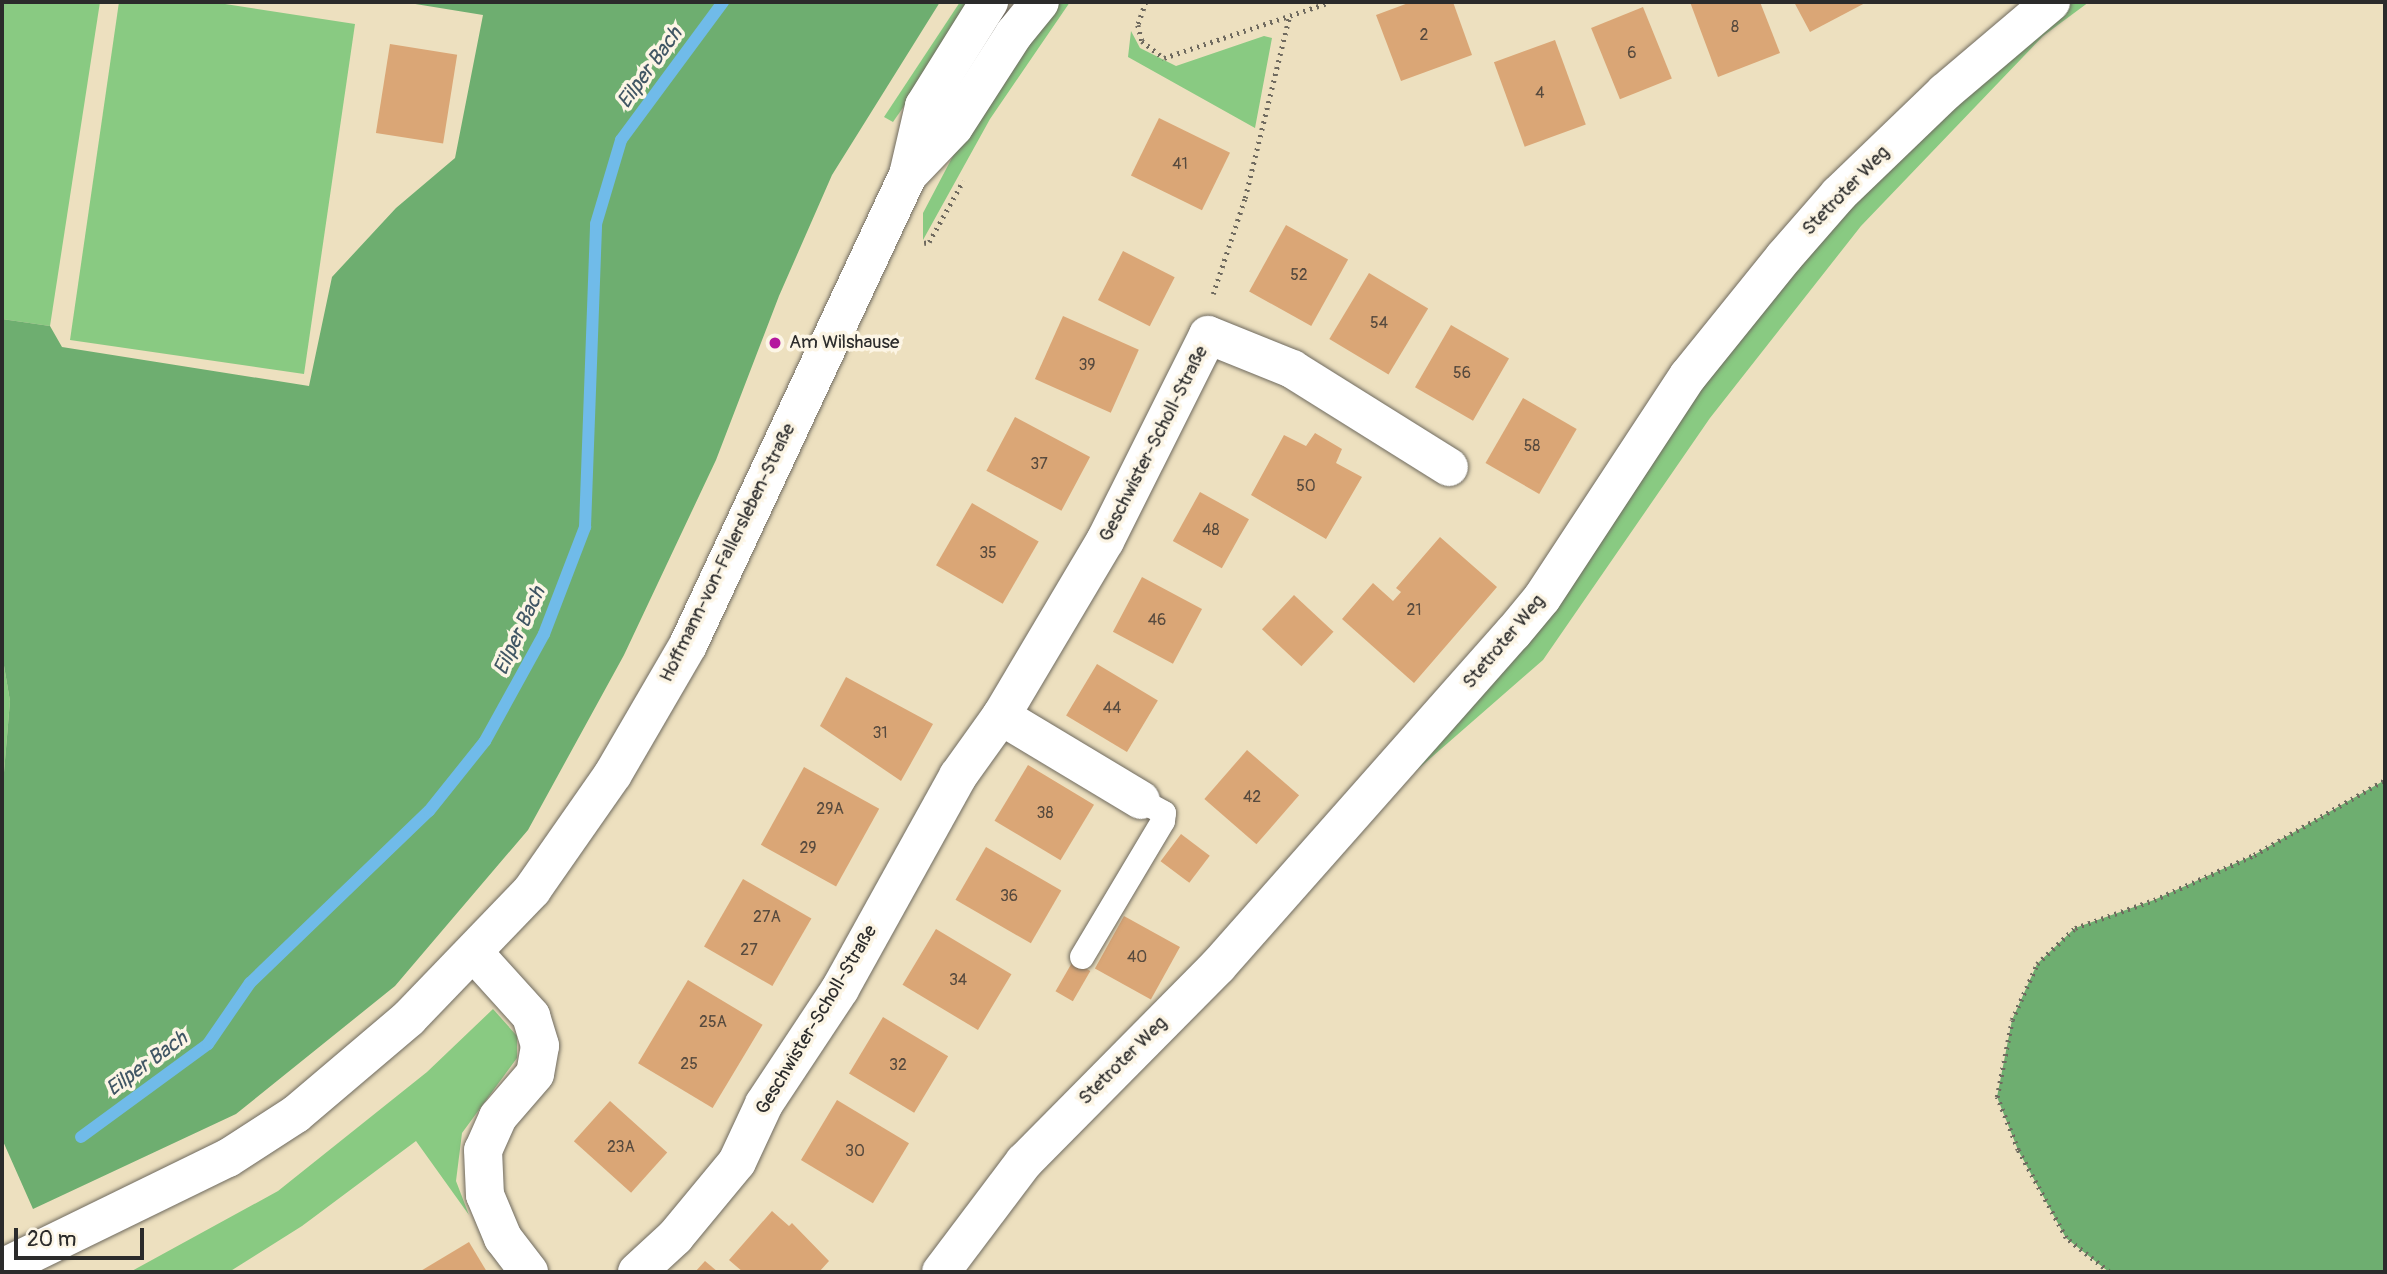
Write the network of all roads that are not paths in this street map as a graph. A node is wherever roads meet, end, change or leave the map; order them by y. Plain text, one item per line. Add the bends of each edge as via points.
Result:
1 (989, 2) edge
2 (1040, 2) edge
3 (2051, 2) edge
4 (908, 175) junction
5 (1448, 467) dead end
6 (1001, 716) junction
7 (1141, 800) joint
8 (475, 954) junction
9 (1082, 957) dead end
10 (2, 1268) edge
11 (528, 1272) edge
12 (636, 1272) edge
13 (941, 1272) edge

1 - 4 street, Hoffmann-von-Fallersleben-Straße via 923,106
2 - 4 street, Hoffmann-von-Fallersleben-Straße via 954,127
3 - 13 street, Stetroter Weg via 1936,101 1839,194 1688,376 1542,598 1513,633 1218,967 1024,1163
4 - 8 street, Hoffmann-von-Fallersleben-Straße via 688,645 613,774 532,890
5 - 6 street, Geschwister-Scholl-Straße via 1292,369 1208,335 1105,541
6 - 7 street
6 - 12 street, Geschwister-Scholl-Straße via 958,776 840,989 764,1104 737,1162 675,1237
7 - 9 lane via 1164,813 1163,821
8 - 10 street, Hoffmann-von-Fallersleben-Straße via 409,1018 296,1114 228,1158
8 - 11 street via 531,1016 540,1046 535,1074 498,1117 483,1150 485,1195 503,1238

